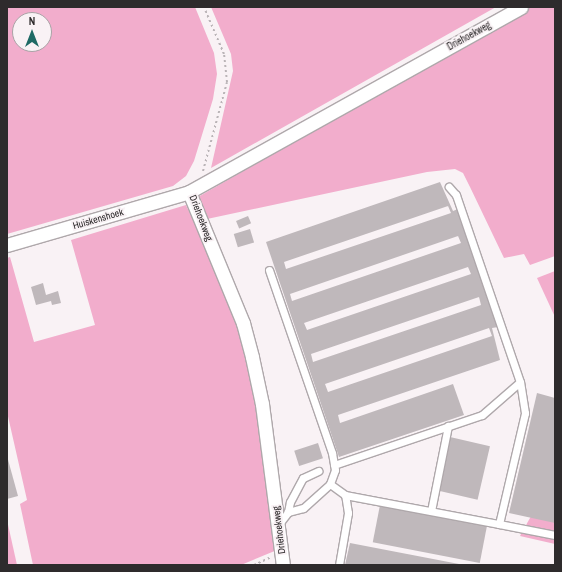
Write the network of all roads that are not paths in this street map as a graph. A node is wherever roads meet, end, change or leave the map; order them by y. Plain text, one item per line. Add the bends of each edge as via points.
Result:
1 (521, 7) edge
2 (449, 187) dead end
3 (189, 192) junction
4 (7, 245) edge
5 (269, 270) dead end
6 (520, 382) junction
7 (448, 426) junction
8 (334, 465) junction
9 (318, 471) dead end
10 (330, 484) junction
11 (345, 495) junction
12 (430, 511) junction
13 (288, 512) junction
14 (499, 524) junction
15 (278, 525) junction
16 (555, 535) edge
17 (282, 558) edge
18 (339, 565) edge

1 - 3 street, Driehoekweg
2 - 6 lane via 456,195
3 - 4 street, Huiskenshoek
3 - 15 street, Driehoekweg via 243,323 262,404
5 - 8 lane
6 - 7 lane via 482,415
6 - 14 lane via 525,413
7 - 8 lane
7 - 12 lane
8 - 10 lane via 335,470
9 - 13 lane via 303,478 290,502
10 - 11 lane
10 - 13 lane via 302,508
11 - 12 lane
11 - 18 lane via 348,513
12 - 14 lane
13 - 15 lane
14 - 16 lane
15 - 17 street, Driehoekweg

